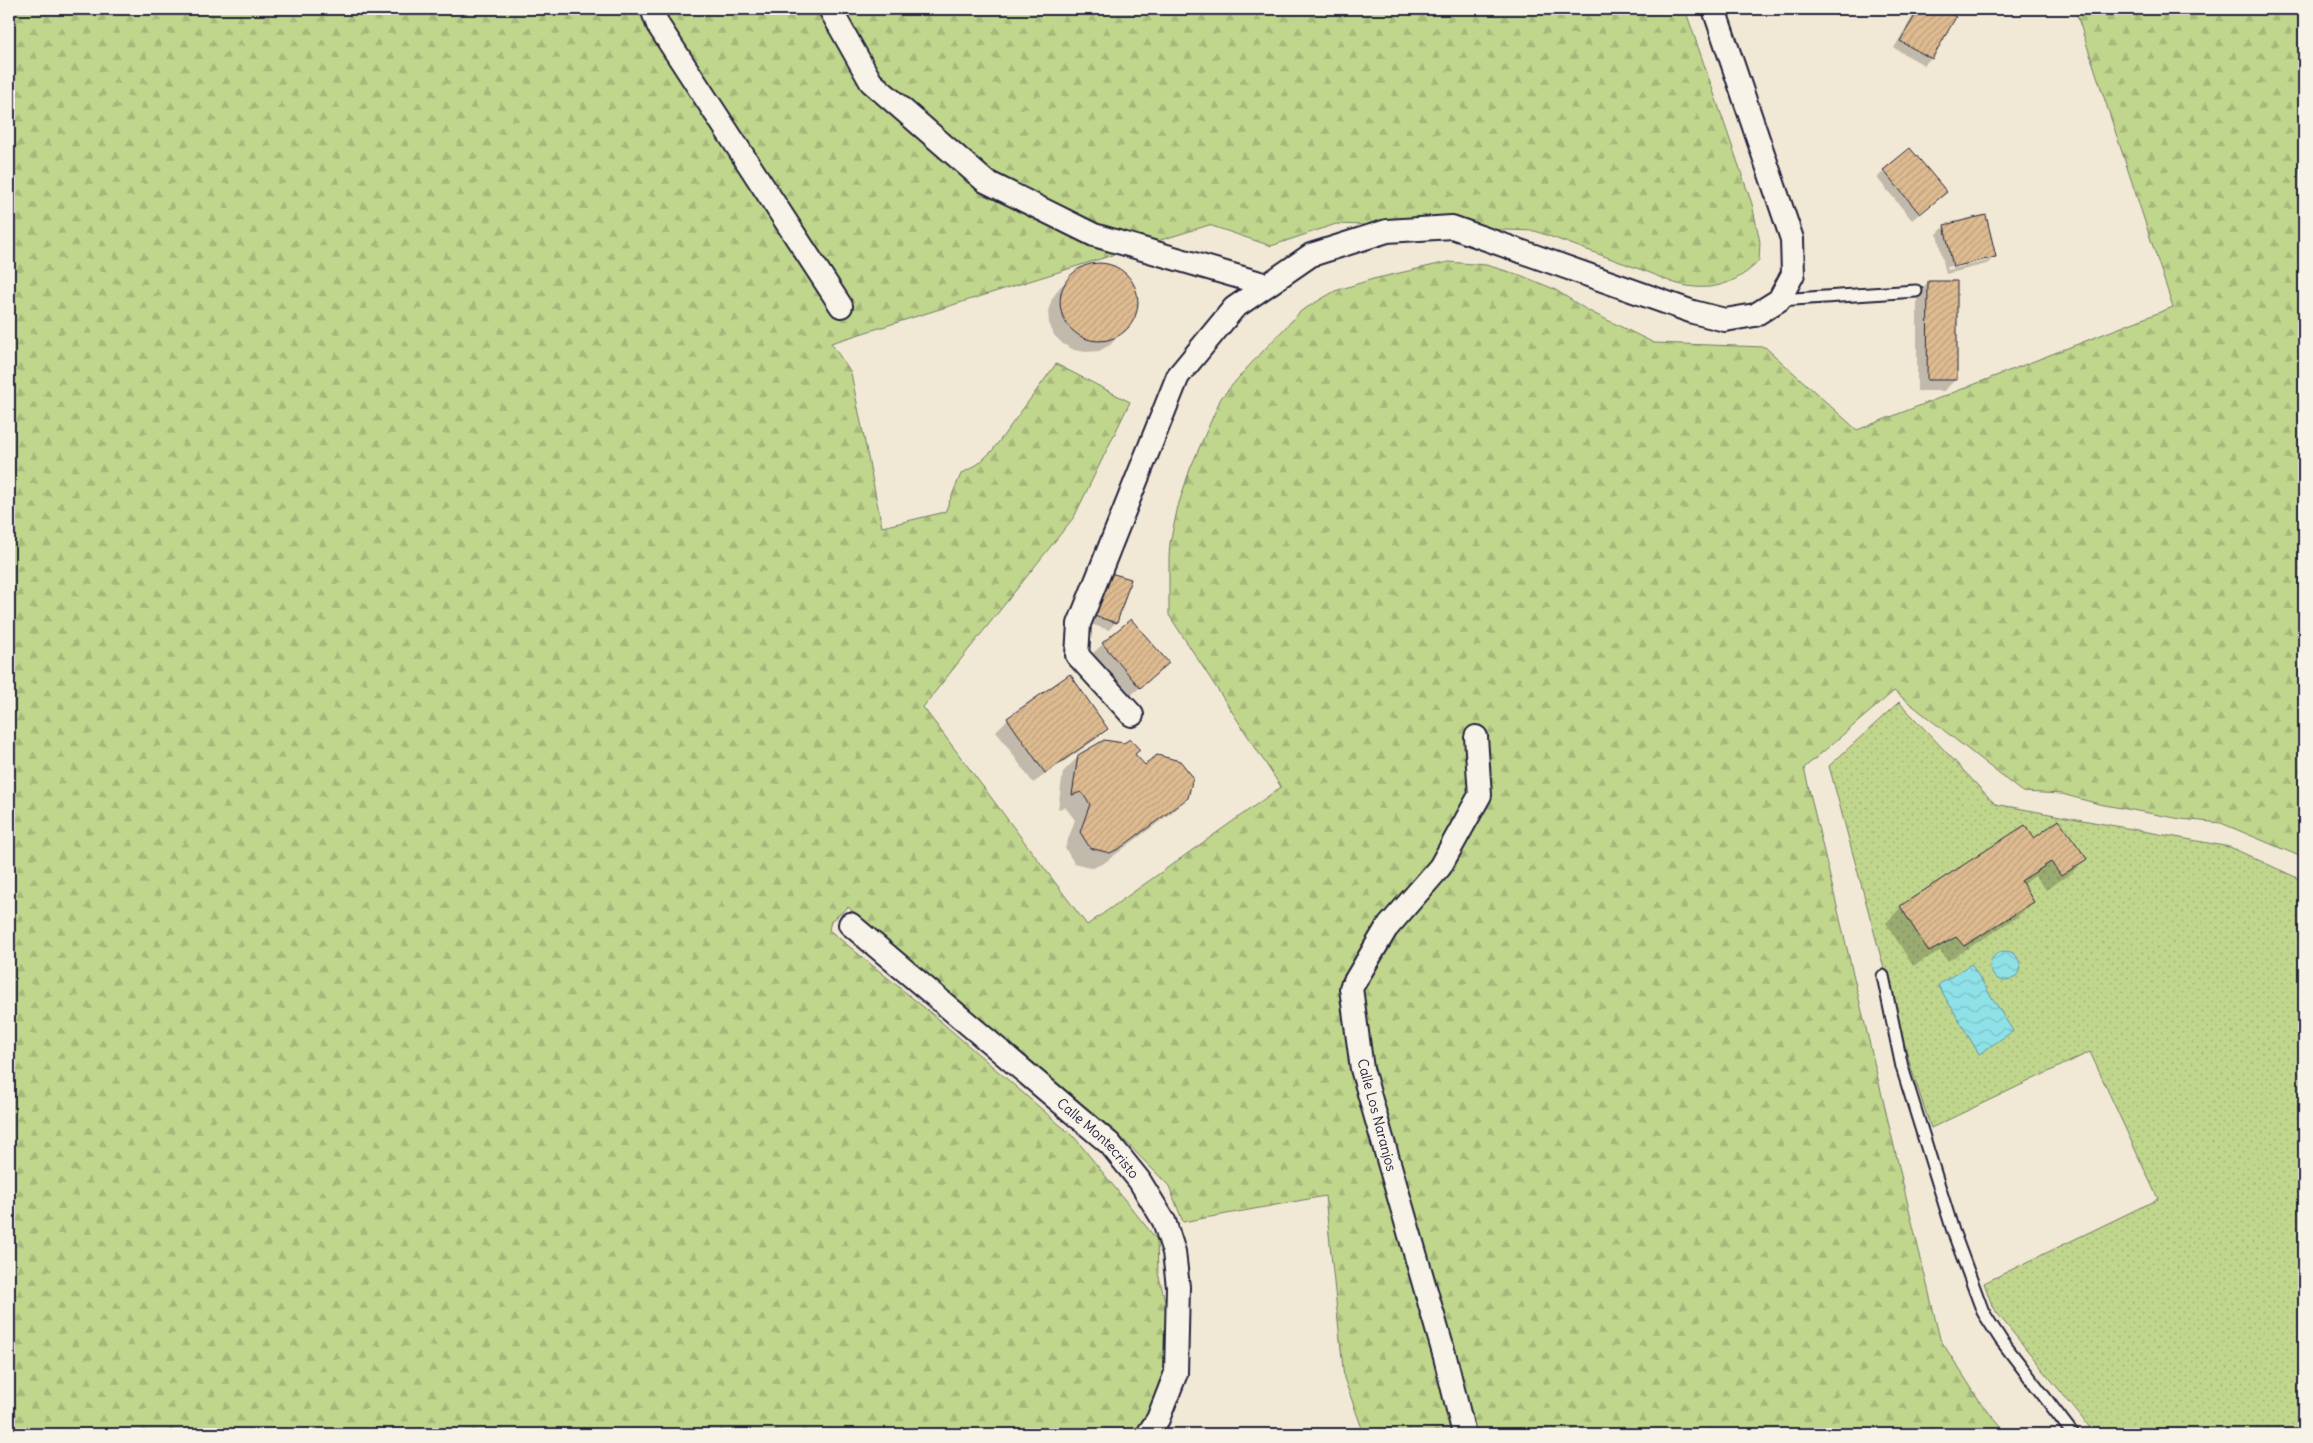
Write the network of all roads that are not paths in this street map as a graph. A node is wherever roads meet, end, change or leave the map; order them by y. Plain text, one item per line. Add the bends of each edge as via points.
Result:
1 (652, 9) edge
2 (830, 9) edge
3 (1714, 9) edge
4 (1267, 285) junction
5 (1916, 292) dead end
6 (1778, 300) junction
7 (841, 306) dead end
8 (1132, 715) dead end
9 (1476, 737) dead end
10 (850, 924) dead end
11 (1883, 976) dead end
12 (1148, 1434) edge
13 (1464, 1434) edge
14 (2073, 1434) edge

1 - 7 street via 658,25
2 - 4 street via 871,82 985,181 1094,235
3 - 6 street via 1792,239 1793,274
4 - 6 street via 1310,255 1387,231 1452,227 1693,312 1725,320 1755,315
4 - 8 street via 1234,308 1178,376 1079,624 1077,655
5 - 6 lane
9 - 13 street, Calle Los Naranjos via 1480,795 1440,867 1386,929 1351,988 1362,1069
10 - 12 street, Calle Montecristo via 1110,1144 1139,1180 1164,1221 1174,1252 1178,1287 1176,1373 1158,1419
11 - 14 lane via 1902,1067 1953,1231 1983,1312

